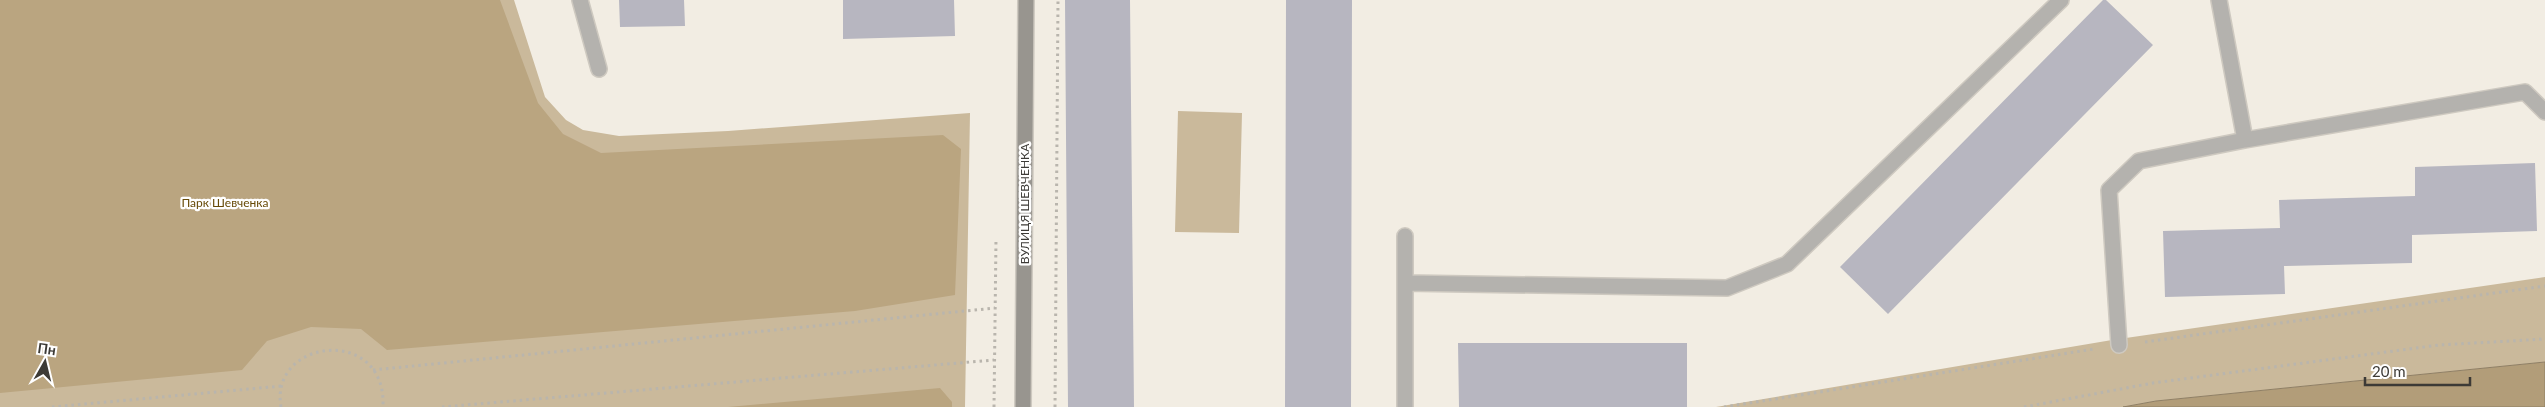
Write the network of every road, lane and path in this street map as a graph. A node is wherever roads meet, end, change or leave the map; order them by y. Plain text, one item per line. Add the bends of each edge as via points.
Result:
1 (580, 0) edge
2 (1026, 0) edge
3 (1058, 0) edge
4 (2061, 0) edge
5 (2220, 0) edge
6 (599, 69) dead end
7 (2545, 112) edge
8 (2245, 140) junction
9 (1405, 236) dead end
10 (1405, 284) junction
11 (995, 308) dead end
12 (2545, 340) edge
13 (2119, 346) dead end
14 (994, 360) dead end
15 (373, 370) junction
16 (282, 386) junction
17 (52, 407) edge
18 (281, 407) edge
19 (383, 407) edge
20 (442, 407) edge
21 (1023, 407) edge
22 (1055, 407) edge
23 (1405, 407) edge
24 (2024, 407) edge

1 - 6 street
2 - 21 main road, ВУЛИЦЯ ШЕВЧЕНКА
3 - 22 path
4 - 10 street via 1787,264 1726,288
5 - 8 street
7 - 8 street via 2525,92
8 - 13 street via 2139,161 2109,190
9 - 10 street
10 - 23 street
11 - 15 path
12 - 24 path via 2430,346 2153,383
14 - 20 path
15 - 16 path via 354,354 337,349 319,350 290,370
15 - 19 path via 381,387
16 - 17 path
16 - 18 path

